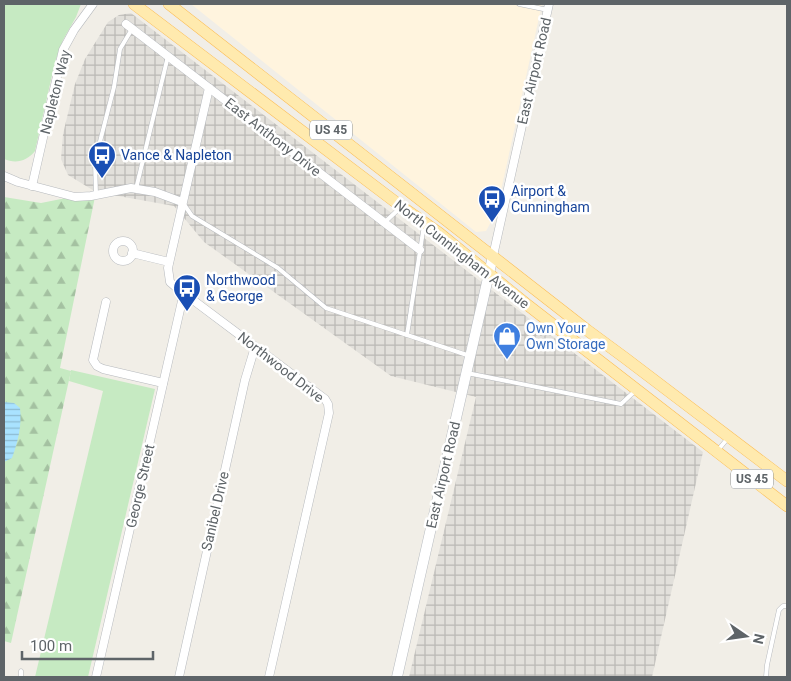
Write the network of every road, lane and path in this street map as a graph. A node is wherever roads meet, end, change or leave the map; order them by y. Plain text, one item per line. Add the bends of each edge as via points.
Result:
1 (93, 4) edge
2 (134, 4) edge
3 (169, 4) edge
4 (519, 4) edge
5 (548, 7) edge
6 (129, 26) joint
7 (168, 56) junction
8 (209, 88) junction
9 (4, 176) edge
10 (32, 186) junction
11 (136, 189) junction
12 (96, 195) junction
13 (182, 202) junction
14 (402, 207) junction
15 (384, 222) junction
16 (425, 223) junction
17 (420, 250) junction
18 (132, 253) dead end
19 (493, 256) junction
20 (169, 262) junction
21 (489, 272) junction
22 (186, 295) junction
23 (106, 302) dead end
24 (406, 335) junction
25 (255, 346) junction
26 (470, 356) junction
27 (466, 373) junction
28 (164, 383) junction
29 (637, 389) junction
30 (729, 437) junction
31 (717, 452) junction
32 (787, 481) edge
33 (787, 506) edge
34 (787, 606) edge
35 (22, 671) dead end
36 (21, 677) edge
37 (96, 677) edge
38 (179, 677) edge
39 (269, 677) edge
40 (397, 677) edge
41 (766, 677) edge

1 - 10 street, Napleton Way via 64,50
2 - 14 main road, North Cunningham Avenue / US 45
3 - 19 main road, North Cunningham Avenue / US 45
4 - 5 lane
5 - 19 street, East Airport Road
6 - 7 street, East Anthony Drive
6 - 12 lane via 120,49 95,161
7 - 8 street, East Anthony Drive
7 - 11 lane
8 - 13 street, Northwood Drive
8 - 15 street, East Anthony Drive
9 - 10 street
10 - 12 street via 74,197
11 - 12 street
11 - 13 street
13 - 20 street, Northwood Drive
13 - 24 lane via 192,216 278,268 326,308
14 - 15 lane
14 - 16 main road, North Cunningham Avenue / US 45
15 - 17 street, East Anthony Drive
16 - 17 lane
16 - 21 main road, North Cunningham Avenue / US 45
17 - 24 lane
18 - 20 street
19 - 21 street, East Airport Road
19 - 30 main road, North Cunningham Avenue / US 45
20 - 22 street, Northwood Drive via 170,282
21 - 26 street, East Airport Road
21 - 29 main road, North Cunningham Avenue / US 45
22 - 25 street, Northwood Drive
22 - 28 street, George Street
23 - 28 street via 94,360 98,366
24 - 26 lane
25 - 38 street, Sanibel Drive
25 - 39 street, Northwood Drive via 325,399 329,413
26 - 27 street, East Airport Road
27 - 29 lane via 621,404
27 - 40 street, East Airport Road
28 - 37 street, George Street
29 - 31 main road, North Cunningham Avenue / US 45
30 - 31 lane
30 - 32 main road, North Cunningham Avenue / US 45
31 - 33 main road, North Cunningham Avenue / US 45
34 - 41 lane via 779,610
35 - 36 lane

